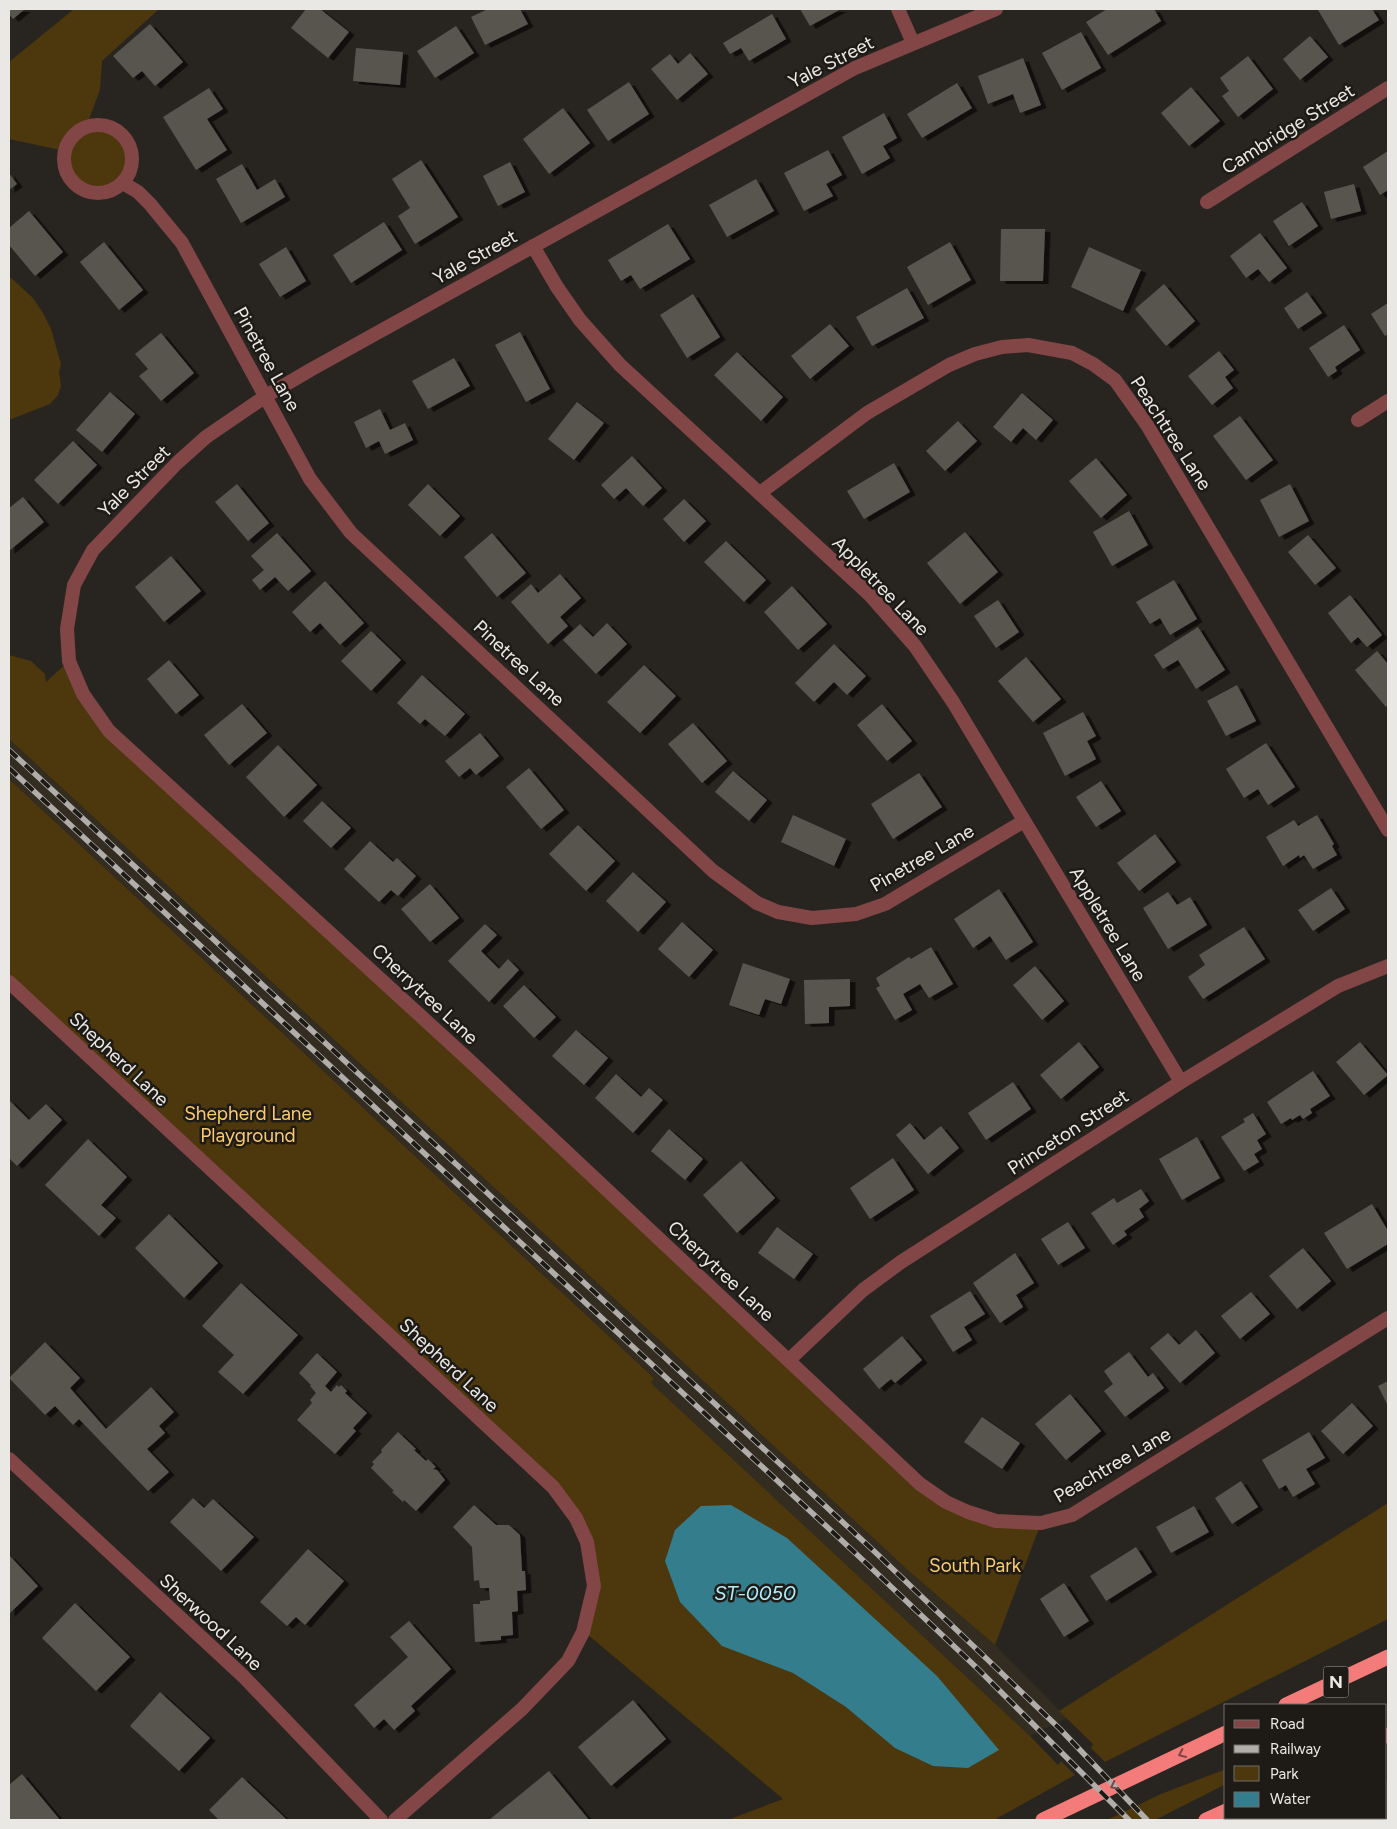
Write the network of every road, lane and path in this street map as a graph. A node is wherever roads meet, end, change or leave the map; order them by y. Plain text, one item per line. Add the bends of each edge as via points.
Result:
1 (898, 9) edge
2 (996, 9) edge
3 (913, 43) junction
4 (1388, 88) edge
5 (123, 183) junction
6 (1207, 202) dead end
7 (533, 246) junction
8 (266, 396) junction
9 (1388, 401) edge
10 (1358, 420) dead end
11 (760, 493) junction
12 (68, 638) joint
13 (1024, 821) junction
14 (1388, 830) edge
15 (1388, 966) edge
16 (9, 982) edge
17 (1181, 1082) junction
18 (1388, 1318) edge
19 (789, 1360) junction
20 (9, 1459) edge
21 (1388, 1657) edge
22 (1288, 1704) edge
23 (1224, 1734) edge
24 (1224, 1812) edge
25 (380, 1820) edge
26 (395, 1820) edge
27 (1043, 1820) edge
28 (1206, 1820) edge

1 - 3 street
2 - 3 street, Yale Street
3 - 7 street, Yale Street via 855,68
4 - 6 street, Cambridge Street
5 - 5 street via 132,159 129,143 123,135 115,129 95,125 77,133 70,141 65,156 72,181 92,193 114,190
5 - 8 street, Pinetree Lane via 150,204 182,243
7 - 8 street, Yale Street
7 - 11 street, Appletree Lane via 570,307 599,343
8 - 12 street, Yale Street via 222,425 177,462 93,550 74,585
8 - 13 street, Pinetree Lane via 310,479 352,533 713,871 757,903 778,912 812,918 856,914 885,904
9 - 10 street
11 - 13 street, Appletree Lane via 870,595 915,646 953,702
11 - 14 street, Peachtree Lane via 867,413 949,365 975,354 1028,345 1072,353 1093,364 1114,380 1147,425
12 - 19 street, Cherrytree Lane via 69,661 83,694 110,731 464,1055
13 - 17 street, Appletree Lane
15 - 17 street, Princeton Street via 1338,986
16 - 26 street, Shepherd Lane via 553,1487 576,1518 587,1542 594,1586 584,1632 568,1661 522,1709
17 - 19 street, Princeton Street via 900,1262 863,1290
18 - 19 street, Peachtree Lane via 1072,1515 1041,1523 996,1521 946,1502 920,1484
20 - 25 street, Sherwood Lane via 243,1676
21 - 22 highway, N
23 -> 27 highway
24 - 28 highway

